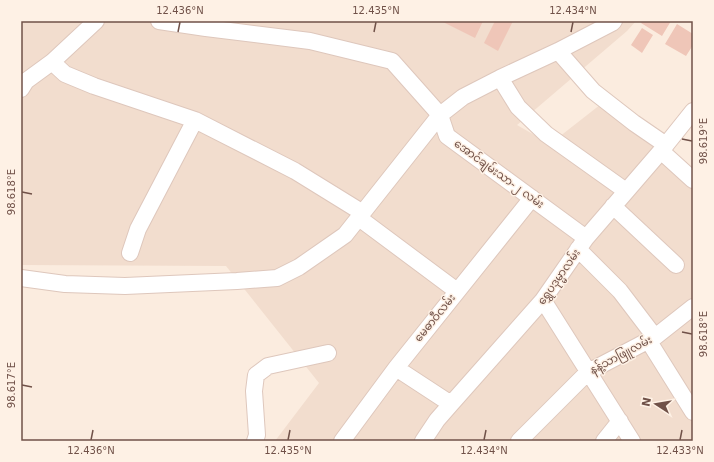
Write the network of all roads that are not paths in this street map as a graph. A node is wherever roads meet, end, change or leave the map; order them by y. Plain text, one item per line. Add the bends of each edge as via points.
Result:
1 (96, 21) edge
2 (159, 21) edge
3 (614, 21) edge
4 (558, 51) junction
5 (52, 62) junction
6 (500, 78) junction
7 (21, 89) edge
8 (693, 111) edge
9 (440, 115) junction
10 (195, 120) junction
11 (663, 148) junction
12 (693, 180) edge
13 (626, 191) junction
14 (532, 198) junction
15 (613, 206) junction
16 (361, 215) junction
17 (582, 243) junction
18 (130, 253) dead end
19 (676, 265) dead end
20 (21, 278) edge
21 (458, 291) junction
22 (543, 300) junction
23 (693, 307) edge
24 (652, 338) junction
25 (328, 353) dead end
26 (396, 368) junction
27 (588, 372) junction
28 (451, 404) junction
29 (693, 412) edge
30 (620, 421) junction
31 (255, 441) edge
32 (342, 441) edge
33 (423, 441) edge
34 (519, 441) edge
35 (604, 441) edge
36 (632, 441) edge

1 - 5 street
2 - 9 street, အောင်ချမ်းသာ-၂ လမ်း via 310,41 392,61
3 - 4 street
4 - 6 street
4 - 11 street via 593,91
5 - 7 street via 26,81
5 - 10 street via 65,74 94,86
6 - 9 street via 463,97
6 - 13 street via 518,107 546,134
8 - 11 street, ရွှေပဒုမ္မာလမ်း
9 - 14 street, အောင်ချမ်းသာ-၂ လမ်း via 448,136
9 - 16 street
10 - 16 street via 295,171
10 - 18 street via 138,230
11 - 12 street
11 - 13 street, ရွှေပဒုမ္မာလမ်း
13 - 15 street, ရွှေပဒုမ္မာလမ်း
14 - 17 street, အောင်ချမ်းသာ-၂ လမ်း
14 - 21 street, မေဓာဝီလမ်း
15 - 17 street, ရွှေပဒုမ္မာလမ်း
15 - 19 street
16 - 20 street via 345,236 299,267 277,278 125,286 65,284
16 - 21 street
17 - 22 street, ရွှေပဒုမ္မာလမ်း
17 - 24 street, အောင်ချမ်းသာ-၂ လမ်း via 620,291
21 - 26 street, မေဓာဝီလမ်း
22 - 27 street
22 - 28 street, ရွှေပဒုမ္မာလမ်း
23 - 24 street, နန့်သာဖြူလမ်း
24 - 27 street, နန့်သာဖြူလမ်း
24 - 29 street, အောင်ချမ်းသာ-၂ လမ်း
25 - 31 street via 268,366 256,375
26 - 28 street
26 - 32 street, မေဓာဝီလမ်း
27 - 30 street
27 - 34 street, နန့်သာဖြူလမ်း
28 - 33 street, ရွှေပဒုမ္မာလမ်း
30 - 35 street
30 - 36 street

